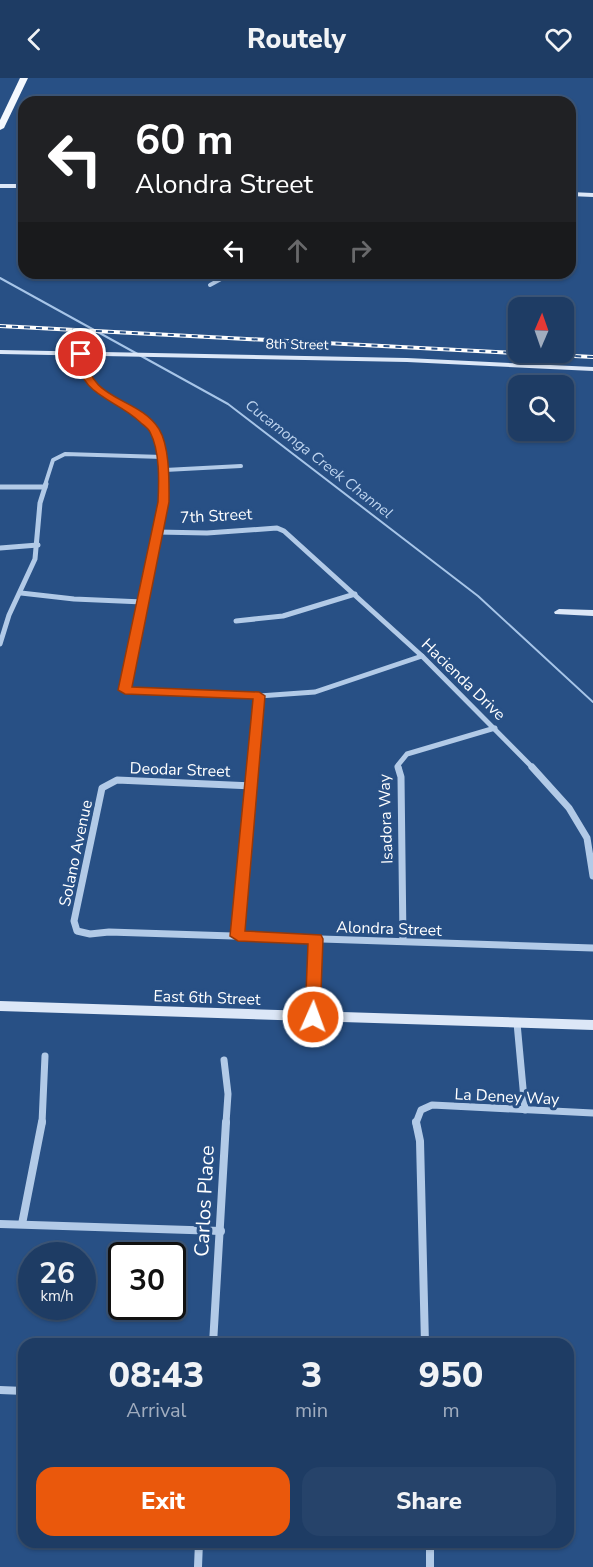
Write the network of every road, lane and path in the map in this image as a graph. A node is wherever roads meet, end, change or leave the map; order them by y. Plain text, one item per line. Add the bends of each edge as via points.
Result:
1 (24, 78) edge
2 (0, 128) edge
3 (0, 186) edge
4 (18, 186) edge
5 (576, 194) edge
6 (593, 195) edge
7 (221, 279) edge
8 (210, 285) dead end
9 (0, 352) edge
10 (81, 354) junction
11 (593, 369) edge
12 (163, 457) junction
13 (241, 466) dead end
14 (165, 470) junction
15 (0, 487) edge
16 (45, 488) junction
17 (277, 528) joint
18 (157, 532) junction
19 (38, 545) junction
20 (0, 548) edge
21 (21, 593) junction
22 (355, 594) junction
23 (143, 602) junction
24 (560, 612) dead end
25 (593, 613) edge
26 (236, 621) dead end
27 (0, 644) edge
28 (422, 657) junction
29 (259, 696) junction
30 (495, 728) junction
31 (107, 783) joint
32 (253, 786) junction
33 (593, 876) edge
34 (77, 931) joint
35 (238, 936) junction
36 (316, 939) junction
37 (403, 941) junction
38 (593, 948) edge
39 (0, 1006) edge
40 (313, 1017) junction
41 (517, 1023) junction
42 (593, 1025) edge
43 (45, 1056) dead end
44 (224, 1060) dead end
45 (525, 1110) junction
46 (593, 1113) edge
47 (0, 1224) edge
48 (22, 1224) junction
49 (221, 1230) junction
50 (213, 1338) edge
51 (425, 1338) edge
52 (0, 1390) edge
53 (18, 1391) edge
54 (200, 1548) edge
55 (430, 1548) edge
56 (198, 1567) edge
57 (430, 1567) edge

1 - 2 main road
3 - 4 street
5 - 6 street
7 - 8 street
9 - 10 street, 8th Street
10 - 11 street, 8th Street via 407,360
10 - 12 street via 82,370 90,382 155,430
12 - 14 street
12 - 16 street via 56,456
13 - 14 street
14 - 18 street
15 - 16 street
16 - 19 street via 40,503
17 - 18 street, 7th Street
17 - 22 street, Hacienda Drive
18 - 23 street
19 - 20 street
19 - 21 street
21 - 23 street
21 - 27 street
22 - 26 street via 283,616
22 - 28 street, Hacienda Drive
23 - 29 street via 125,690
24 - 25 street
28 - 29 street via 315,692
28 - 30 street, Hacienda Drive
29 - 32 street
30 - 33 street, Hacienda Drive via 569,808 587,838
30 - 37 street, Isadora Way via 407,754 398,765
31 - 32 street, Deodar Street via 117,780
31 - 34 street, Solano Avenue via 102,788 74,921
32 - 35 street
34 - 35 street, Alondra Street
35 - 36 street, Alondra Street
36 - 37 street, Alondra Street
36 - 40 street
37 - 38 street, Alondra Street
39 - 40 street, East 6th Street
40 - 41 street, East 6th Street
41 - 42 street, East 6th Street
41 - 45 street
43 - 48 street via 42,1127
44 - 49 street, Carlos Place via 228,1094
45 - 46 street, La Deney Way
45 - 51 street, La Deney Way via 432,1105 421,1110 416,1121 420,1141
47 - 48 street
48 - 49 street
49 - 50 street, Carlos Place
52 - 53 street
54 - 56 street
55 - 57 street

